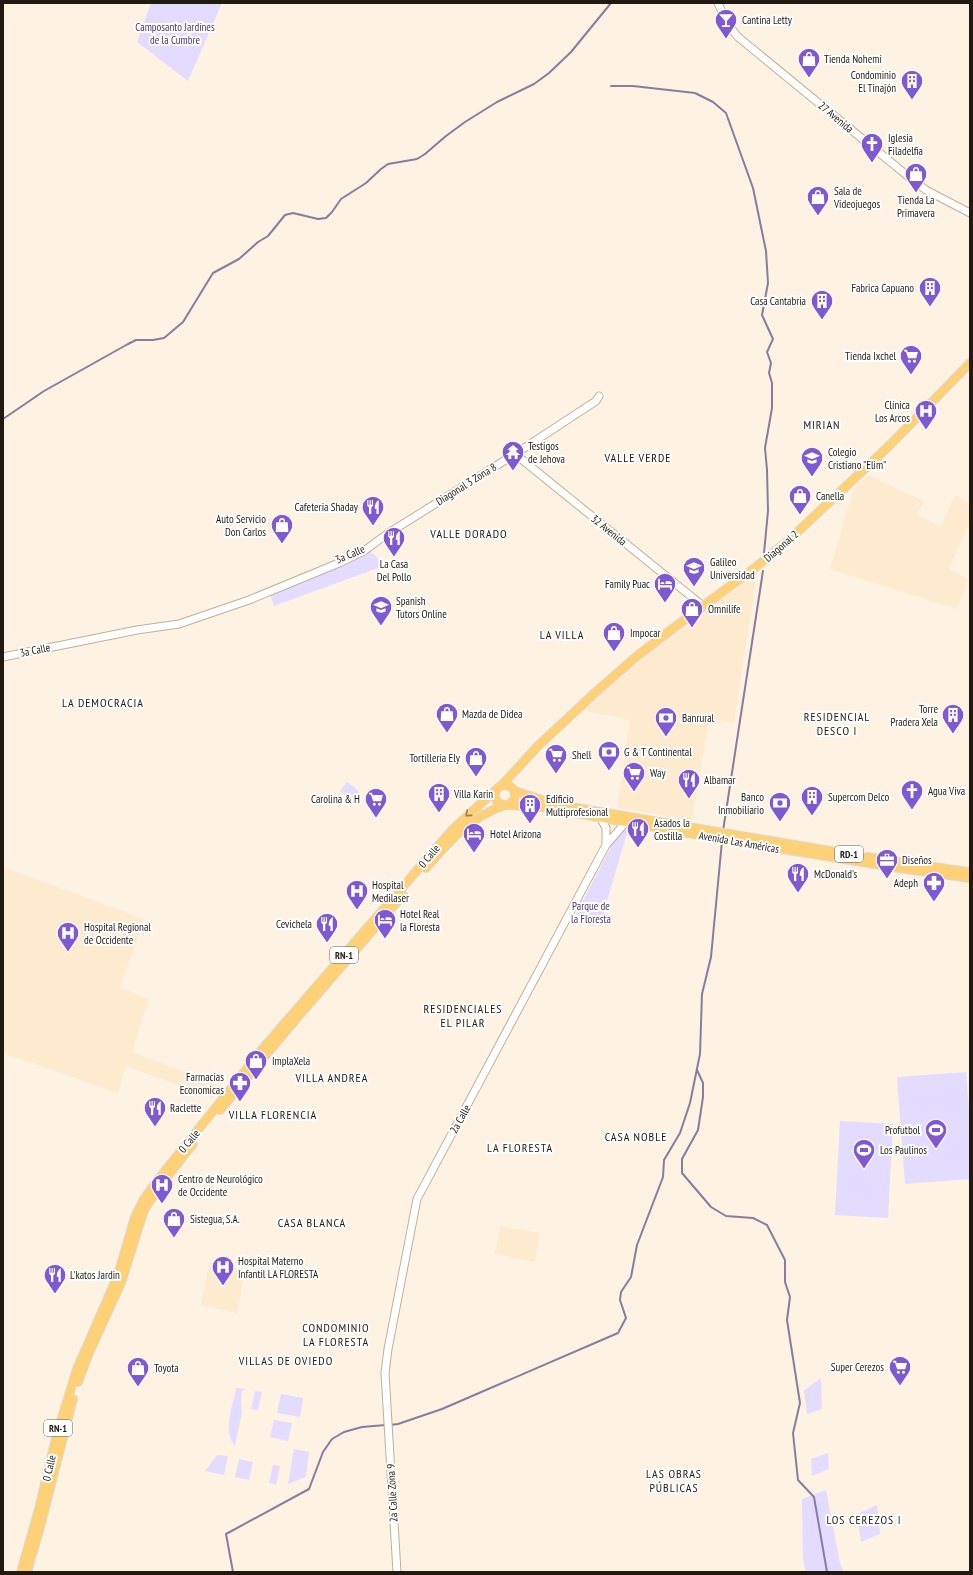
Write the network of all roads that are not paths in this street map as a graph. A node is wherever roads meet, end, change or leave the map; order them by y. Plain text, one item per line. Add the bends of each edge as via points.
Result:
1 (718, 3) edge
2 (970, 213) edge
3 (970, 363) edge
4 (599, 396) dead end
5 (515, 454) junction
6 (371, 545) joint
7 (703, 606) junction
8 (3, 657) edge
9 (524, 761) junction
10 (499, 787) junction
11 (514, 790) junction
12 (506, 805) junction
13 (600, 817) junction
14 (626, 822) junction
15 (714, 835) junction
16 (731, 838) junction
17 (606, 845) junction
18 (970, 872) edge
19 (970, 878) edge
20 (387, 1415) joint
21 (21, 1572) edge
22 (28, 1572) edge
23 (397, 1572) edge

1 - 2 street, 27 Avenida via 727,24 738,36 926,190
3 - 7 main road, Diagonal 2 via 890,445 791,538
4 - 5 street, Diagonal 3 Zona 8 via 596,401
5 - 6 street, Diagonal 3 Zona 8
5 - 7 street, 32 Avenida
6 - 8 street, 3a Calle via 364,551 249,600 179,624
7 - 9 main road, Diagonal 2 via 637,656
9 - 10 main road, Diagonal 2
9 - 11 main road, Diagonal 2 via 513,776
10 - 11 main road via 508,785
10 - 12 main road via 495,795 497,801
10 -> 21 main road, 0 Calle / RN-1 via 452,830 274,1035 144,1199 135,1217 118,1275 77,1369
11 - 12 main road via 514,800
11 - 15 main road, Avenida Las Américas via 554,803
12 - 13 main road, Avenida Las Américas / RN-1 via 533,806
12 - 22 main road, 0 Calle / RN-1 via 486,813 456,834 268,1052 149,1201 138,1227 121,1283 79,1378
13 - 14 main road, Avenida Las Américas / RN-1
13 - 17 street via 606,828
14 - 15 main road, Avenida Las Américas / RN-1
14 - 17 street, 2a Calle
15 - 16 main road, Avenida Las Américas
16 - 18 main road, Avenida Las Américas / RD-1
16 - 19 main road, Avenida Las Américas
17 - 20 street, 2a Calle via 417,1199 386,1364
20 - 23 street, 2a Calle Zona 9

